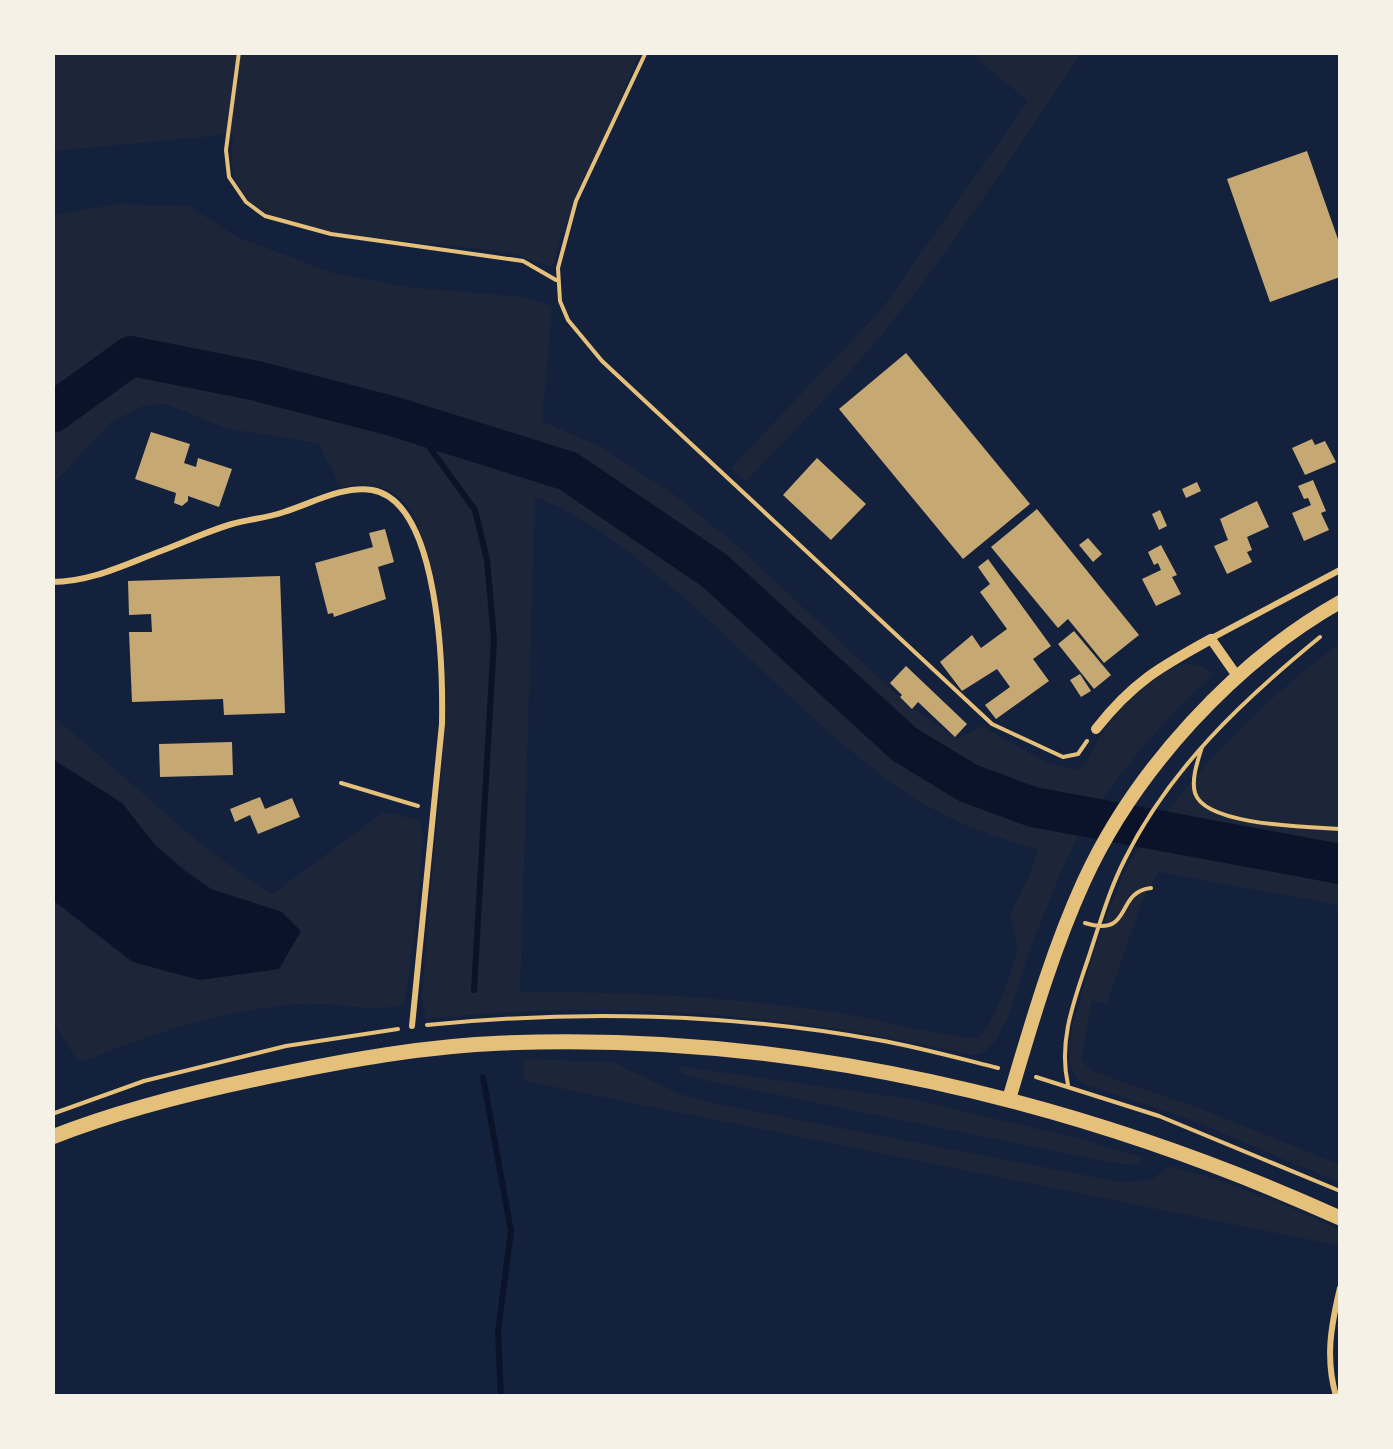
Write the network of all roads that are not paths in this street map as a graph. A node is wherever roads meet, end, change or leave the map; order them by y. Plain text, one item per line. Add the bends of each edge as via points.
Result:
1 (1340, 570) edge
2 (52, 582) edge
3 (1340, 602) edge
4 (1211, 639) junction
5 (1237, 676) junction
6 (1096, 728) road end
7 (412, 1026) dead end
8 (1008, 1099) junction
9 (52, 1137) edge
10 (1340, 1218) edge
11 (1340, 1288) edge
12 (1336, 1396) edge

1 - 4 lane
2 - 7 lane via 105,572 231,524 360,490 398,501 433,586 443,673
3 - 5 street
4 - 5 street
4 - 6 street via 1122,696
5 - 8 street via 1137,791 1099,852 1068,918
8 - 9 main road via 838,1064 702,1048 564,1042 338,1062 168,1099
8 - 10 main road via 1194,1156
11 - 12 lane via 1330,1331

